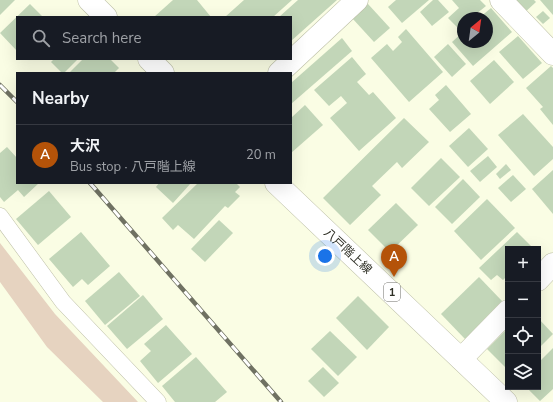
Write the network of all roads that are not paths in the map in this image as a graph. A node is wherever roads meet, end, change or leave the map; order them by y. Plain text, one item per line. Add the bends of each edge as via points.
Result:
1 (89, 0) edge
2 (357, 0) edge
3 (501, 0) edge
4 (105, 16) edge
5 (553, 54) edge
6 (149, 60) edge
7 (161, 72) edge
8 (280, 72) edge
9 (277, 184) edge
10 (0, 216) edge
11 (553, 264) edge
12 (541, 277) edge
13 (505, 314) edge
14 (462, 359) junction
15 (158, 402) edge
16 (506, 402) edge

1 - 4 main road
2 - 8 main road
3 - 5 main road
6 - 7 main road
9 - 14 main road, 八戸階上線 / 1
10 - 15 lane via 63,302
11 - 12 main road
13 - 14 main road
14 - 16 main road, 八戸階上線 / 1

